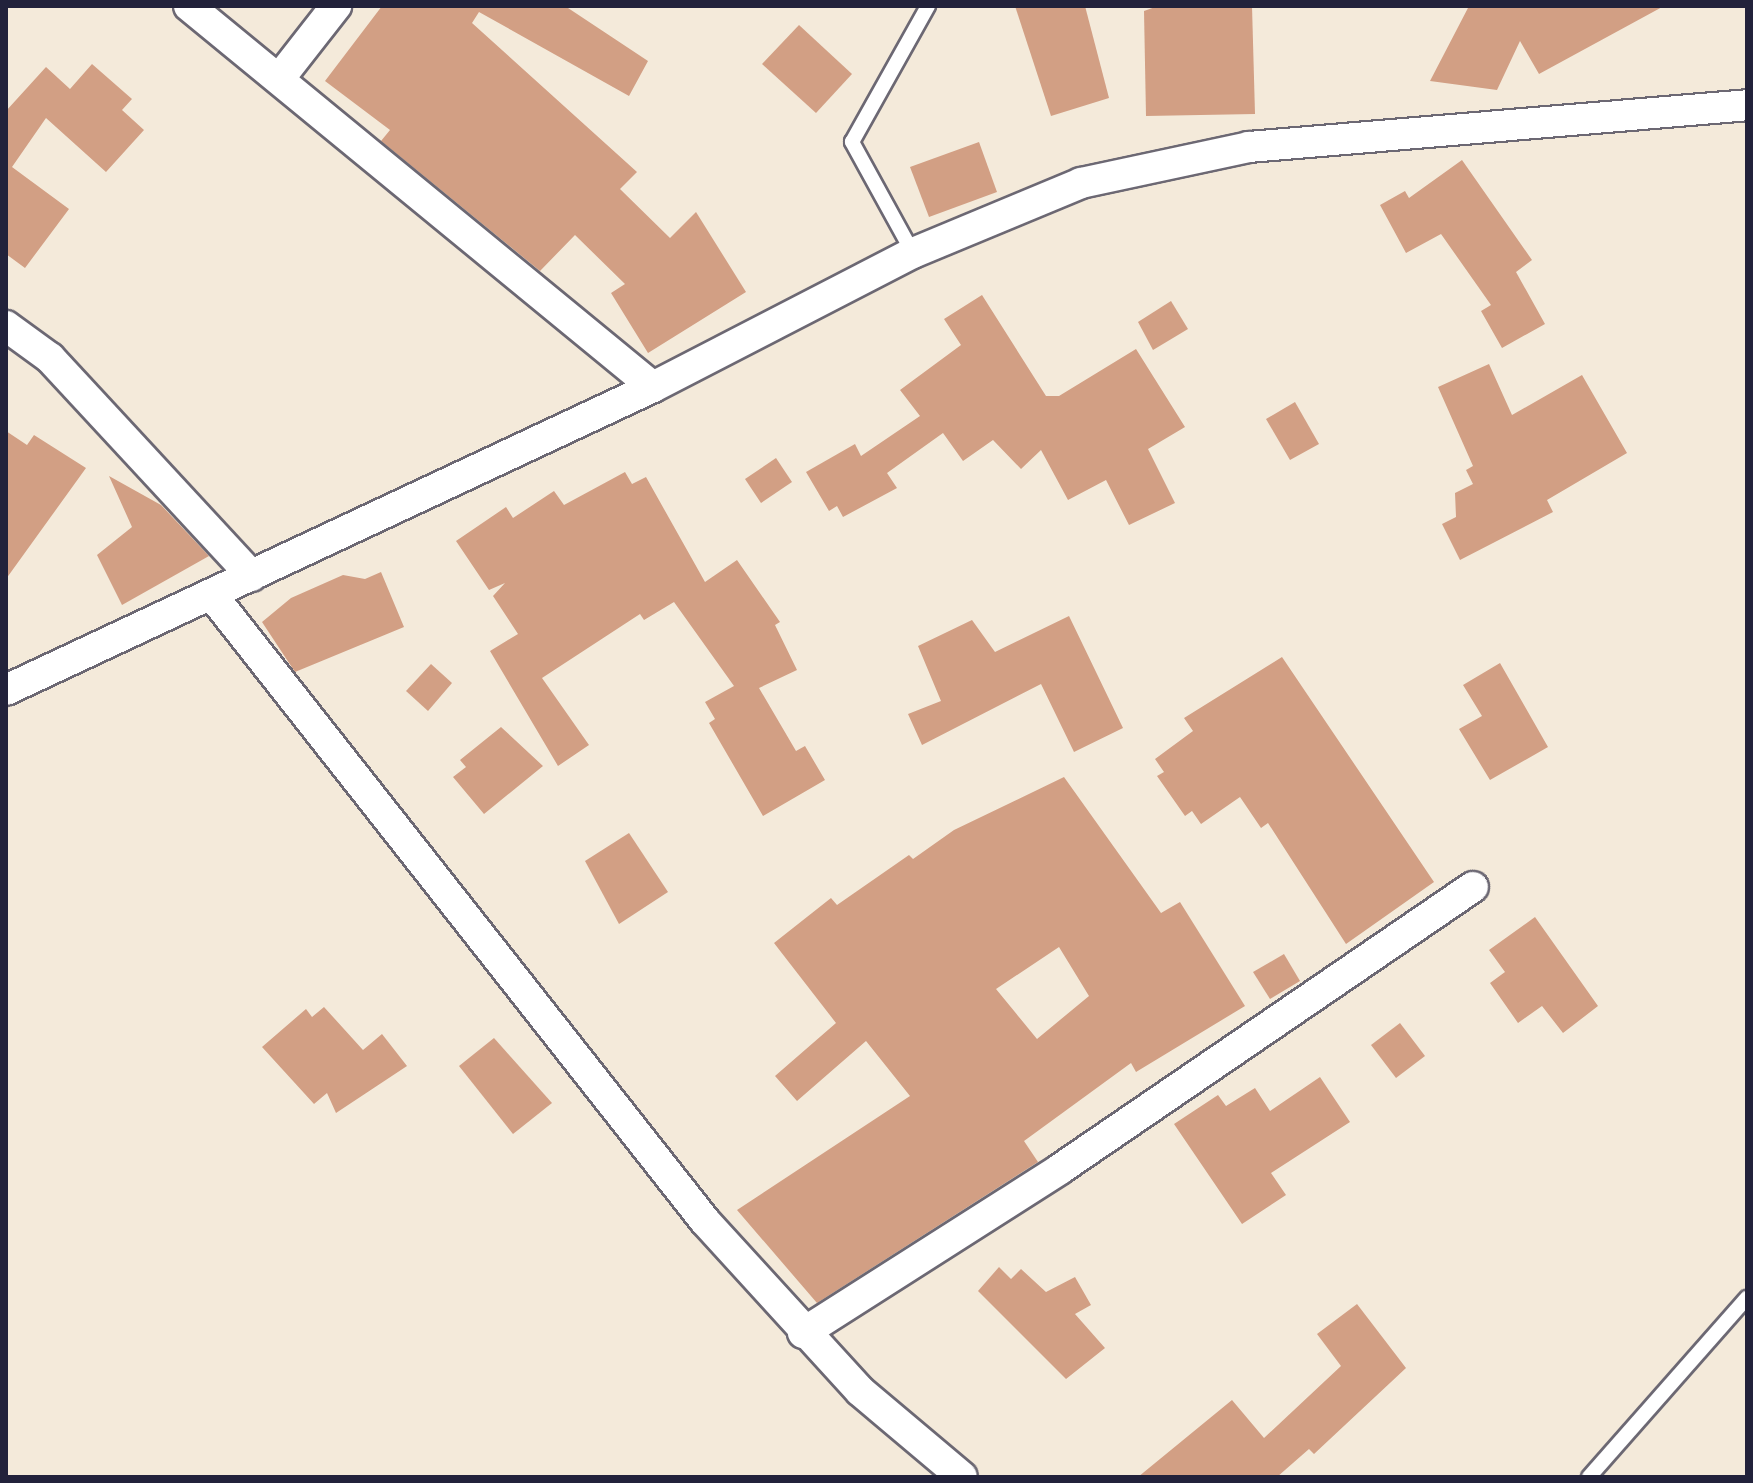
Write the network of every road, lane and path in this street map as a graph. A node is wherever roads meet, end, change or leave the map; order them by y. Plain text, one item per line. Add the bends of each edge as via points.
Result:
1 (189, 6) edge
2 (336, 6) edge
3 (928, 6) edge
4 (279, 79) junction
5 (1747, 105) edge
6 (913, 253) junction
7 (6, 326) edge
8 (653, 387) junction
9 (252, 576) junction
10 (212, 595) junction
11 (6, 690) edge
12 (1473, 887) dead end
13 (1747, 1298) edge
14 (803, 1333) junction
15 (962, 1477) edge
16 (1589, 1477) edge

1 - 4 street
2 - 4 street
3 - 6 lane via 852,142
4 - 8 street
5 - 6 street via 1249,147 1081,183
6 - 8 street
7 - 9 street via 50,358
8 - 9 street
9 - 10 street
10 - 11 street
10 - 14 street via 705,1221
12 - 14 street via 1060,1169
13 - 16 lane
14 - 15 street

